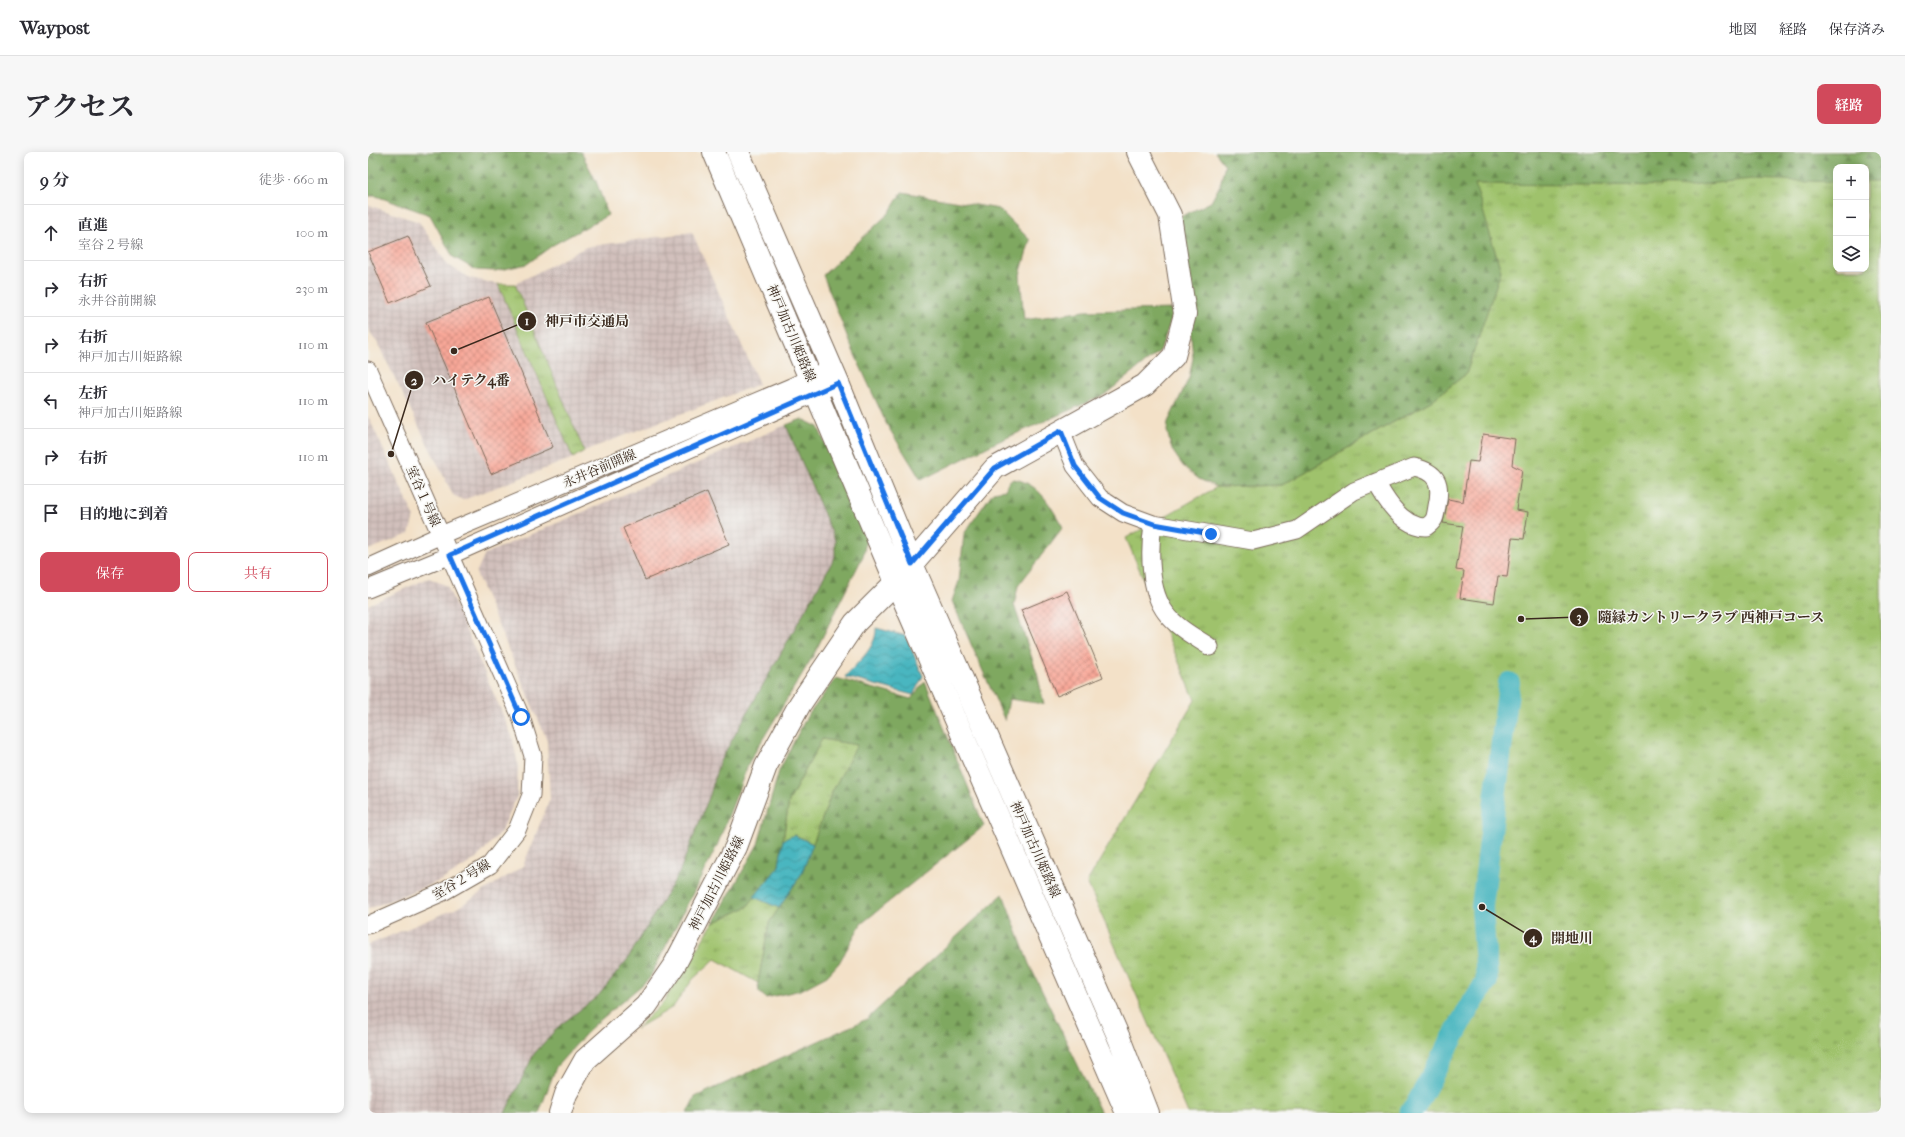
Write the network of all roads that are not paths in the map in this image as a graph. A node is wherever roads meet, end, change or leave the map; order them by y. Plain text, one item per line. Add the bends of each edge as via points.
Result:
1 (714, 152) edge
2 (738, 152) edge
3 (1138, 152) edge
4 (368, 370) edge
5 (835, 375) junction
6 (814, 385) junction
7 (1061, 431) junction
8 (1376, 482) dead end
9 (1154, 524) junction
10 (441, 535) junction
11 (450, 555) junction
12 (912, 564) junction
13 (368, 568) edge
14 (896, 582) junction
15 (368, 589) edge
16 (1210, 647) dead end
17 (368, 925) edge
18 (560, 1113) edge
19 (1127, 1113) edge
20 (1148, 1113) edge

1 - 6 main road, 神戸加古川姫路線
2 - 5 main road, 神戸加古川姫路線
3 - 7 main road, 神戸加古川姫路線 via 1170,215 1185,314 1174,356 1145,385
4 - 10 street, 室谷１号線
5 - 6 street, 永井谷前開線
5 - 12 main road, 神戸加古川姫路線
6 - 10 street, 永井谷前開線 via 791,387
6 - 11 street, 永井谷前開線
6 - 14 main road, 神戸加古川姫路線
7 - 9 street via 1075,466 1100,498 1123,513
7 - 12 main road, 神戸加古川姫路線 via 995,468
8 - 9 street via 1354,491 1297,530 1253,541
9 - 16 street via 1150,565 1155,590 1166,613 1188,633
10 - 11 street, 室谷２号線
10 - 13 street, 永井谷前開線
11 - 15 street, 永井谷前開線
11 - 17 street, 室谷２号線 via 521,717 533,756 531,795 517,830 490,865 443,892
12 - 14 main road, 神戸加古川姫路線
12 - 20 main road, 神戸加古川姫路線 via 1119,1038
14 - 18 main road, 神戸加古川姫路線 via 856,623 800,704 766,766 736,847 675,964 646,1006 585,1060 566,1094
14 - 19 main road, 神戸加古川姫路線

